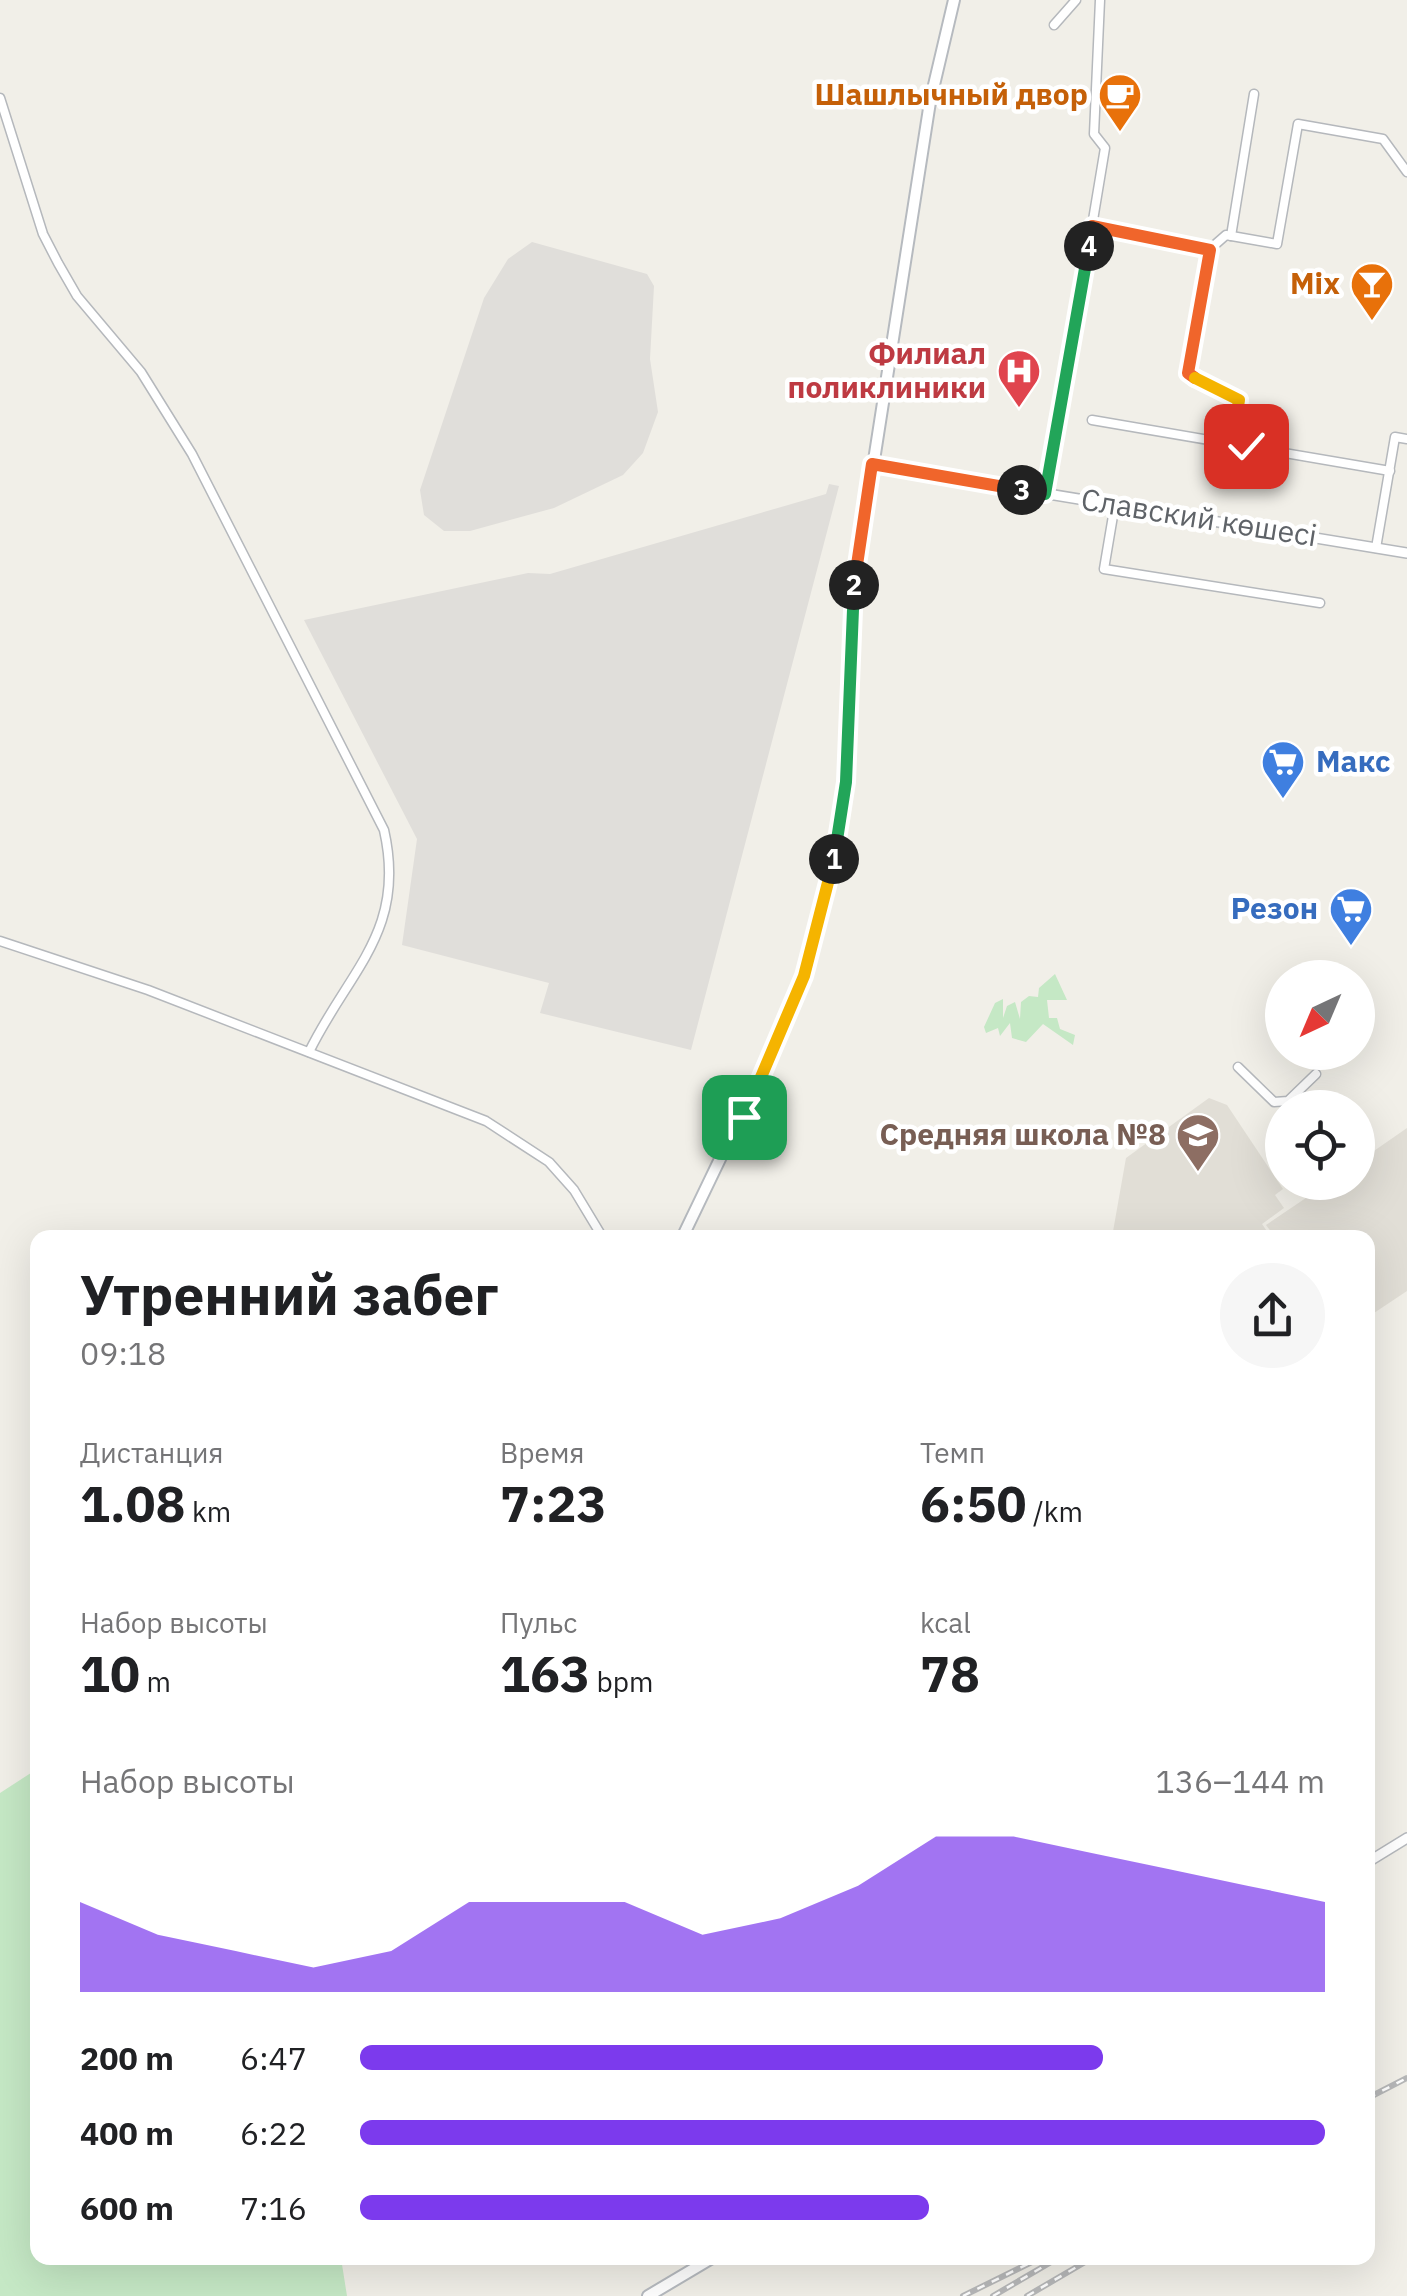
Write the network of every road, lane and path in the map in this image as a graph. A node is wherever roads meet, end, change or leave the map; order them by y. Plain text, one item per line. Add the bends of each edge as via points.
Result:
1 (954, 0) edge
2 (1076, 0) edge
3 (1100, 0) edge
4 (1054, 25) dead end
5 (1254, 94) dead end
6 (0, 98) edge
7 (1407, 172) edge
8 (1092, 226) junction
9 (1231, 236) junction
10 (1210, 250) junction
11 (1092, 420) dead end
12 (1407, 439) edge
13 (1232, 444) junction
14 (872, 464) junction
15 (1390, 471) junction
16 (1045, 494) junction
17 (1114, 504) junction
18 (1376, 548) junction
19 (1407, 553) edge
20 (1320, 603) dead end
21 (0, 941) edge
22 (309, 1052) junction
23 (1238, 1067) dead end
24 (1316, 1074) dead end
25 (599, 1230) edge
26 (686, 1230) edge
27 (1407, 1838) edge
28 (1375, 1858) edge
29 (700, 2265) edge
30 (648, 2296) edge

1 - 14 main road via 930,102
2 - 4 street
3 - 8 street via 1094,134 1105,148
5 - 9 street
6 - 22 street via 58,263 141,372 192,454 384,830 390,870 386,914 368,958
7 - 9 street via 1383,139 1298,124 1276,244
8 - 10 street
8 - 16 street
9 - 10 street
10 - 13 street via 1188,373 1239,400
11 - 13 street
12 - 15 street via 1395,437
13 - 15 street
14 - 16 street, Славский көшесі
14 - 26 main road via 852,601 844,800 822,915 781,1036
15 - 18 street
16 - 17 street, Славский көшесі
17 - 18 street, Славский көшесі
17 - 20 street via 1104,569
18 - 19 street, Славский көшесі
21 - 22 street
22 - 25 street via 520,1140 563,1177
23 - 24 street via 1274,1102 1288,1101
27 - 28 street
29 - 30 main road

